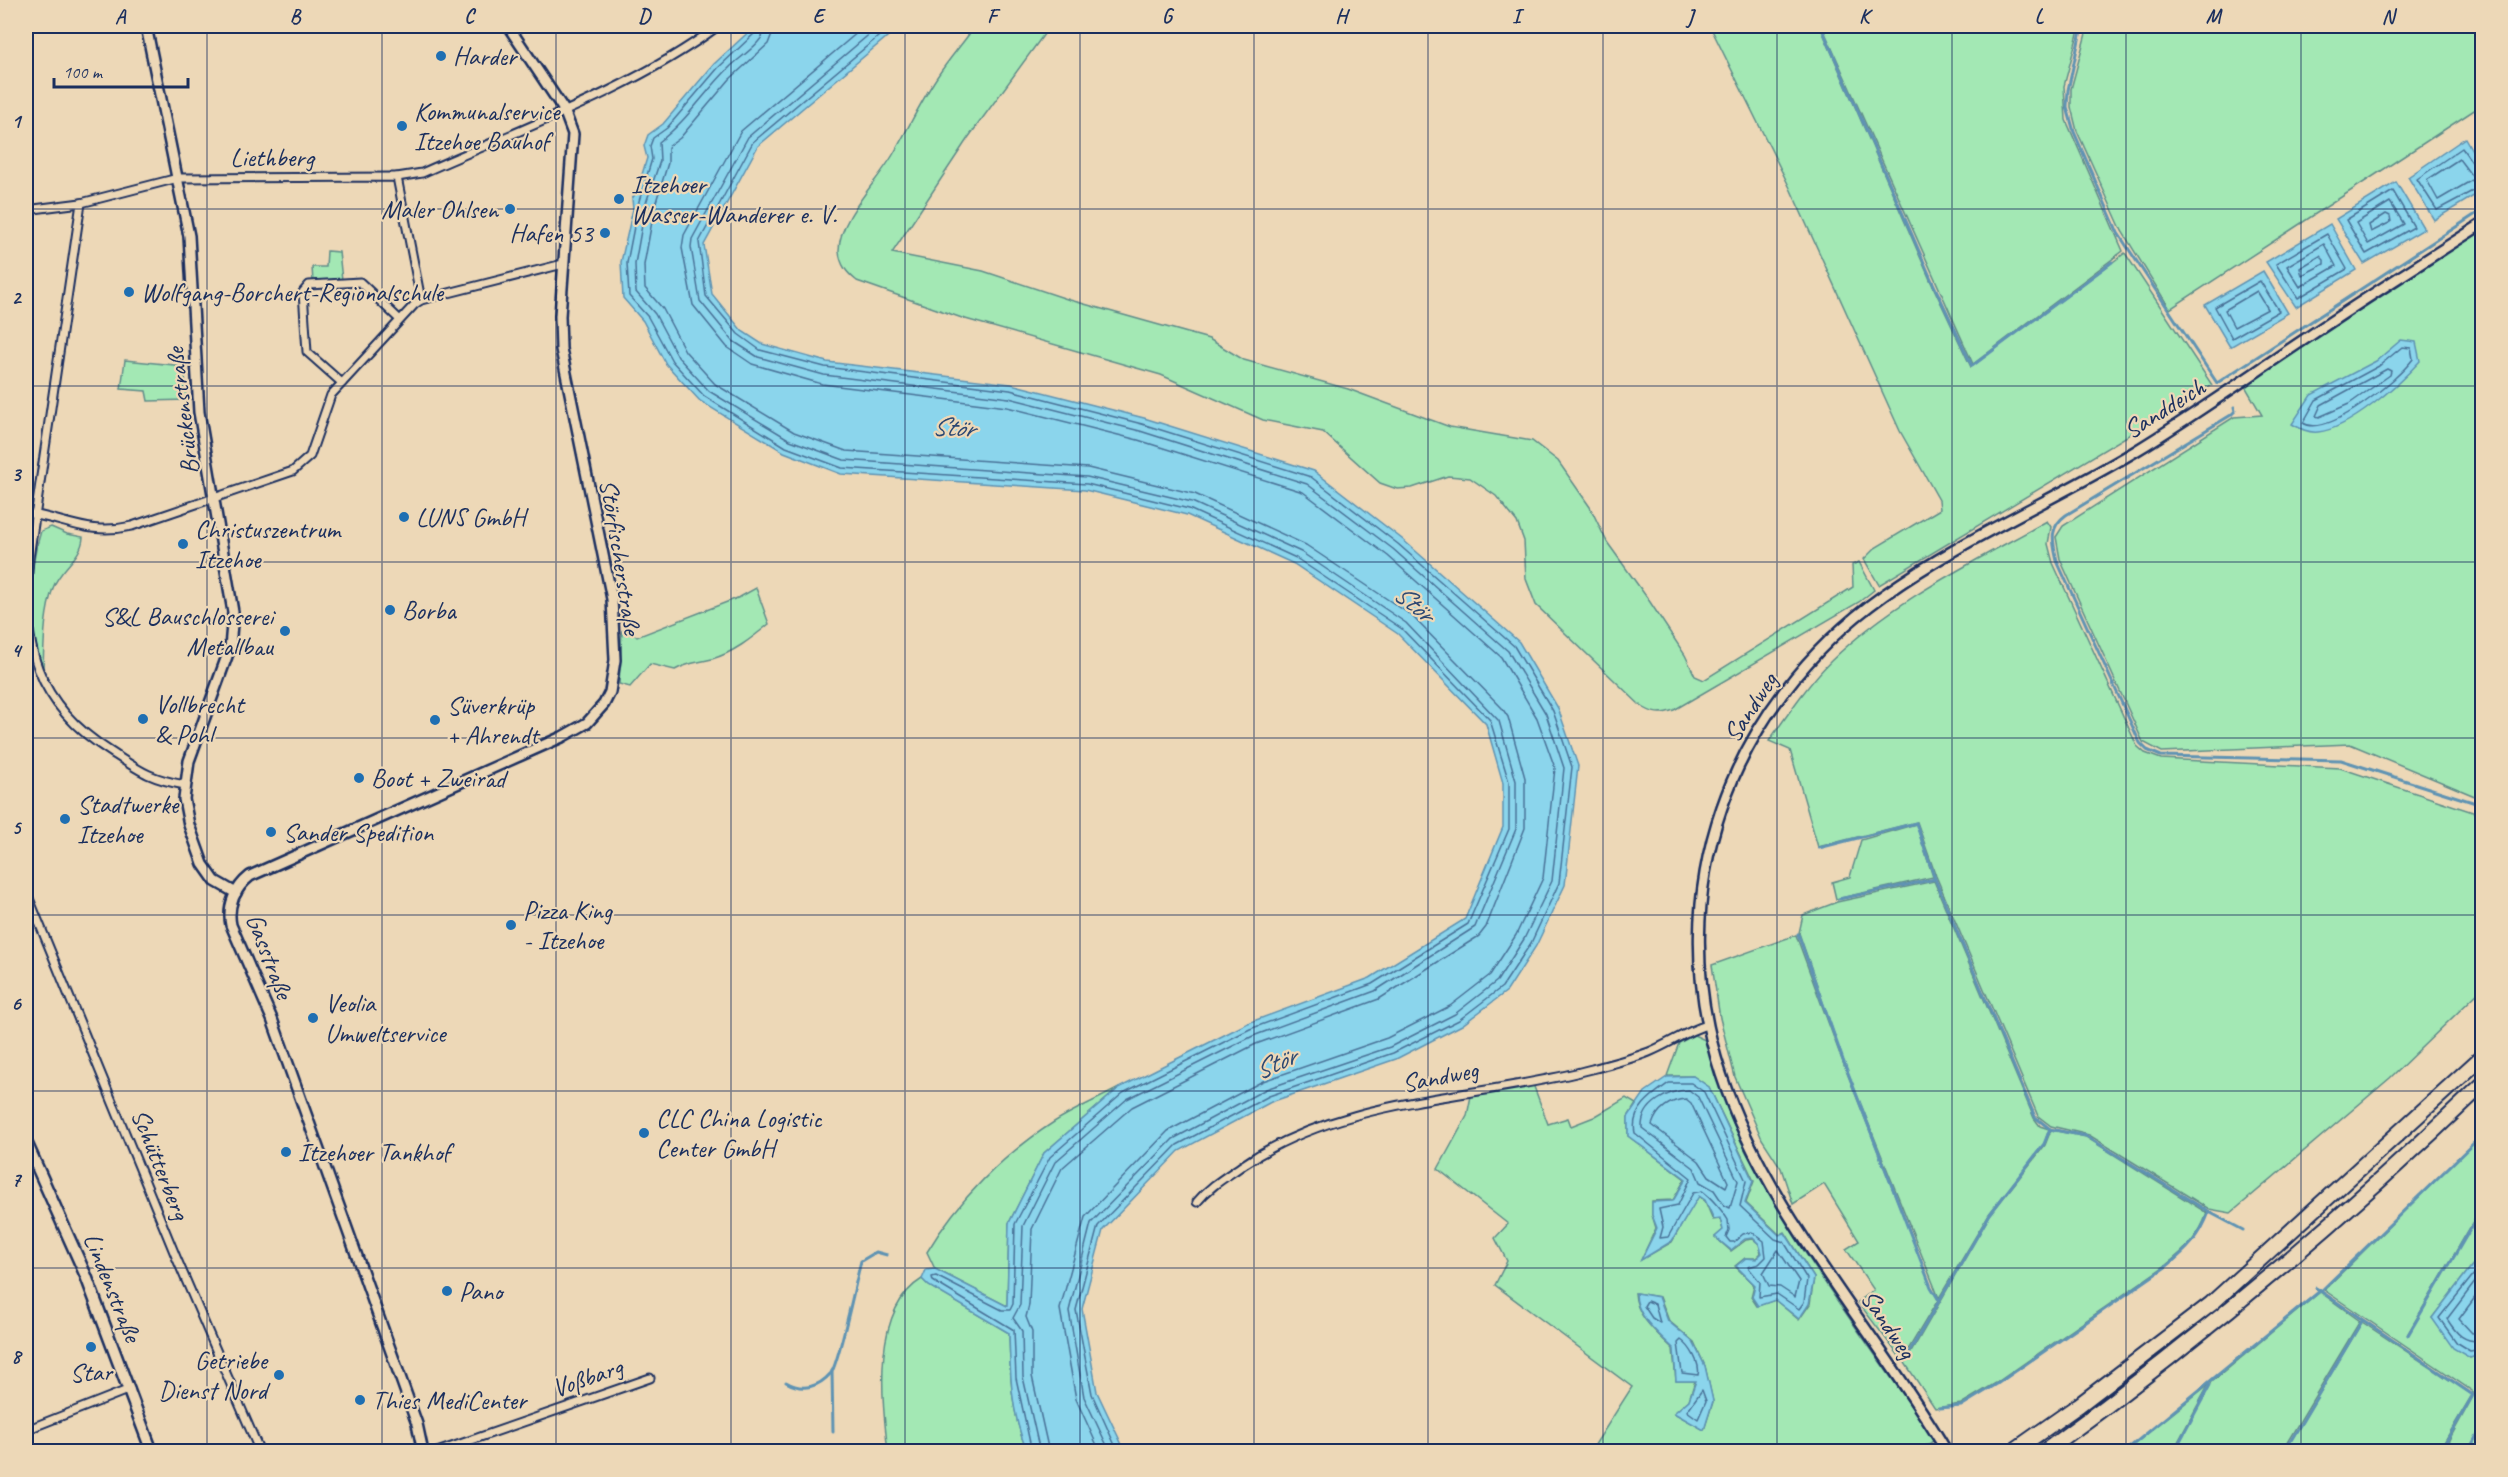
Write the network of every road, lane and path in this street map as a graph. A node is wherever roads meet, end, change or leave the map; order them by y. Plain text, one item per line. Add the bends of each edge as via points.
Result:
1 (146, 26) edge
2 (508, 26) edge
3 (718, 26) edge
4 (564, 110) junction
5 (397, 177) junction
6 (178, 178) junction
7 (81, 203) junction
8 (26, 210) edge
9 (2482, 224) edge
10 (564, 264) junction
11 (421, 300) junction
12 (399, 319) junction
13 (342, 383) junction
14 (215, 498) junction
15 (26, 513) edge
16 (35, 515) junction
17 (1860, 613) joint
18 (185, 785) junction
19 (26, 891) edge
20 (236, 893) junction
21 (1707, 1025) junction
22 (2482, 1057) edge
23 (2482, 1085) edge
24 (26, 1142) edge
25 (1197, 1202) dead end
26 (650, 1378) dead end
27 (130, 1389) junction
28 (26, 1430) edge
29 (152, 1452) edge
30 (260, 1452) edge
31 (423, 1452) edge
32 (437, 1452) edge
33 (1947, 1452) edge
34 (2012, 1452) edge
35 (2044, 1452) edge

1 - 6 street, Brückenstraße
2 - 4 street, Störfischerstraße
3 - 4 street, Liethberg via 639,73
4 - 5 street, Liethberg via 422,173
4 - 10 street, Störfischerstraße via 573,134
5 - 6 street, Liethberg
5 - 11 street
6 - 7 street, Liethberg
6 - 14 street, Brückenstraße via 189,236 199,412
7 - 8 street, Liethberg
7 - 16 street
9 - 17 street, Sanddeich via 2186,420 1925,567
10 - 11 street
10 - 20 street, Störfischerstraße via 561,349 612,599 615,660 610,692 593,718 575,730 268,866 247,879
11 - 12 street
12 - 13 street
12 - 13 street via 360,282 305,288 307,352
13 - 14 street via 326,404 306,462 287,474
14 - 16 street via 110,530 81,529
14 - 18 street, Brückenstraße via 232,594 233,631 228,656 189,760
15 - 16 street
16 - 18 street via 27,579 28,628 34,656 52,697 87,737 149,777
17 - 21 street, Sandweg via 1825,643 1773,705 1722,803 1708,855 1699,917 1700,976
18 - 20 street, Gasstraße via 189,825 203,864 215,881
19 - 30 street, Schütterberg
20 - 31 street, Gasstraße via 229,909 231,925 272,1019 417,1424
21 - 25 street, Sandweg via 1650,1052 1590,1070 1387,1108 1326,1125 1282,1142 1248,1162 1207,1190
21 - 33 street, Sandweg via 1734,1109 1759,1163
22 - 34 highway via 2211,1304
23 - 35 highway via 2323,1231 2176,1352
24 - 27 main road, Lindenstraße via 86,1276
26 - 32 street, Voßbarg
27 - 28 street
27 - 29 main road, Lindenstraße

